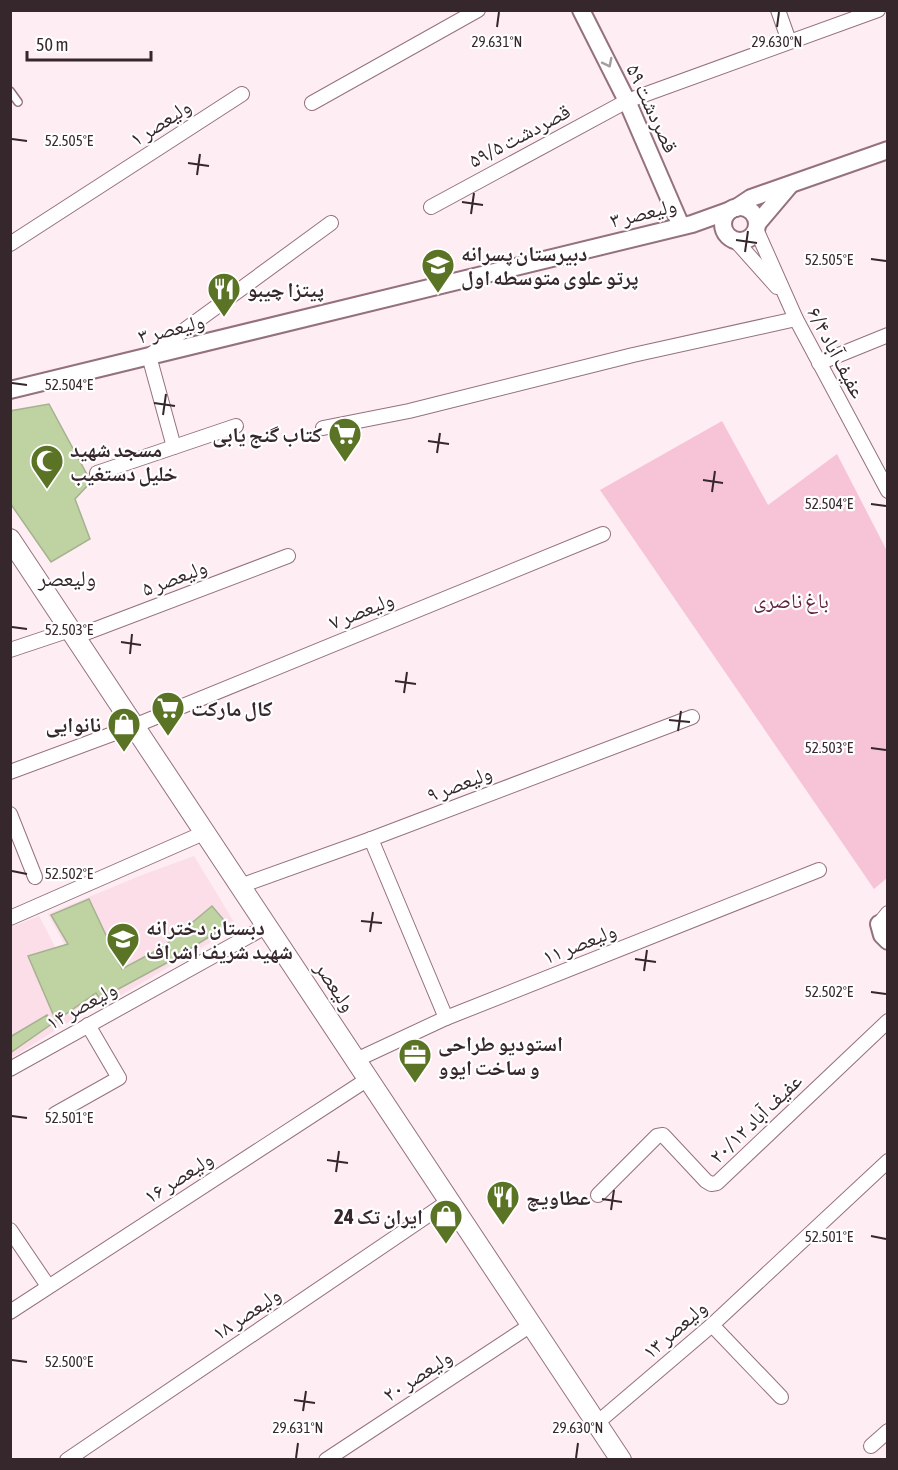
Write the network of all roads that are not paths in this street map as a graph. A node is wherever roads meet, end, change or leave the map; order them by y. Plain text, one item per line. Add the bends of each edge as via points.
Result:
1 (478, 10) edge
2 (581, 10) edge
3 (778, 10) edge
4 (878, 10) edge
5 (789, 41) junction
6 (10, 92) edge
7 (242, 94) dead end
8 (627, 101) junction
9 (18, 102) dead end
10 (312, 103) dead end
11 (888, 150) edge
12 (790, 185) junction
13 (431, 207) dead end
14 (733, 209) junction
15 (331, 223) dead end
16 (686, 225) junction
17 (757, 226) junction
18 (732, 239) junction
19 (10, 244) edge
20 (784, 296) junction
21 (796, 319) junction
22 (888, 335) edge
23 (149, 356) junction
24 (819, 363) junction
25 (10, 390) edge
26 (236, 426) dead end
27 (323, 428) dead end
28 (174, 447) junction
29 (97, 473) dead end
30 (888, 491) edge
31 (603, 534) dead end
32 (10, 539) edge
33 (288, 556) dead end
34 (73, 633) junction
35 (10, 650) edge
36 (692, 717) dead end
37 (134, 726) junction
38 (10, 772) edge
39 (10, 814) edge
40 (206, 832) junction
41 (371, 839) junction
42 (819, 870) dead end
43 (34, 877) dead end
44 (240, 886) junction
45 (10, 918) edge
46 (883, 919) edge
47 (267, 926) junction
48 (888, 941) edge
49 (446, 1018) junction
50 (888, 1021) edge
51 (88, 1025) junction
52 (356, 1060) junction
53 (10, 1069) edge
54 (368, 1078) junction
55 (56, 1114) dead end
56 (888, 1161) edge
57 (598, 1195) dead end
58 (449, 1201) junction
59 (10, 1230) edge
60 (48, 1286) junction
61 (10, 1312) edge
62 (531, 1325) junction
63 (712, 1325) junction
64 (781, 1397) dead end
65 (597, 1423) junction
66 (888, 1431) edge
67 (871, 1446) dead end
68 (88, 1454) edge
69 (67, 1460) edge
70 (326, 1460) edge
71 (621, 1460) edge

1 - 10 street
2 -> 8 street, ۵۹ قصردشت
3 - 5 street
4 - 5 street, ۵۹/۵ قصردشت
5 - 8 street, ۵۹/۵ قصردشت
6 - 9 lane
7 - 19 street, ۱ ولیعصر
8 - 13 street, ۵۹/۵ قصردشت
8 - 16 street, ۵۹ قصردشت
11 - 12 street, ۳ ولیعصر
12 - 14 street, ۳ ولیعصر via 751,198
12 - 17 street
14 - 16 street, ۳ ولیعصر
14 - 17 street via 750,211
14 - 18 street via 723,224
15 - 23 street
16 - 18 street, ۳ ولیعصر
16 - 23 street, ۳ ولیعصر
17 - 18 street via 750,238
17 - 20 street, عفیف آباد ۶/۴
18 - 20 street, عفیف آباد ۶/۴
20 - 21 street, عفیف آباد ۶/۴
21 - 24 street, عفیف آباد ۶/۴
21 - 27 street
22 - 24 street
23 - 25 street, ۳ ولیعصر
23 - 28 street
24 - 30 street, عفیف آباد ۶/۴
26 - 28 street
28 - 29 street
31 - 37 street, ۷ ولیعصر
32 - 34 main road, ولیعصر
33 - 34 street, ۵ ولیعصر
34 - 35 street, ۵ ولیعصر
34 - 37 main road, ولیعصر
36 - 41 street, ۹ ولیعصر
37 - 38 street, ۷ ولیعصر
37 - 40 main road, ولیعصر
39 - 43 street
40 - 44 main road, ولیعصر
40 - 45 street
41 - 44 street, ۹ ولیعصر
41 - 49 street
42 - 49 street, ۱۱ ولیعصر
44 - 47 main road, ولیعصر
46 - 48 street via 882,935
47 - 51 street, ۱۴ ولیعصر
47 - 52 main road, ولیعصر
49 - 52 street, ۱۱ ولیعصر
50 - 57 street, عفیف آباد ۲۰/۱۲ via 717,1183 706,1181 663,1135 657,1136
51 - 53 street, ۱۴ ولیعصر
51 - 55 street via 119,1078
52 - 54 main road, ولیعصر
54 - 58 main road, ولیعصر
54 - 60 street, ۱۶ ولیعصر
56 - 63 street, ۱۳ ولیعصر
58 - 62 main road, ولیعصر
58 - 68 street, ۱۸ ولیعصر
59 - 60 street
60 - 61 street, ۱۶ ولیعصر
62 - 65 main road, ولیعصر
62 - 70 street, ۲۰ ولیعصر
63 - 64 street
63 - 65 street, ۱۳ ولیعصر
65 - 71 main road, ولیعصر
66 - 67 street
68 - 69 street, ۱۸ ولیعصر

